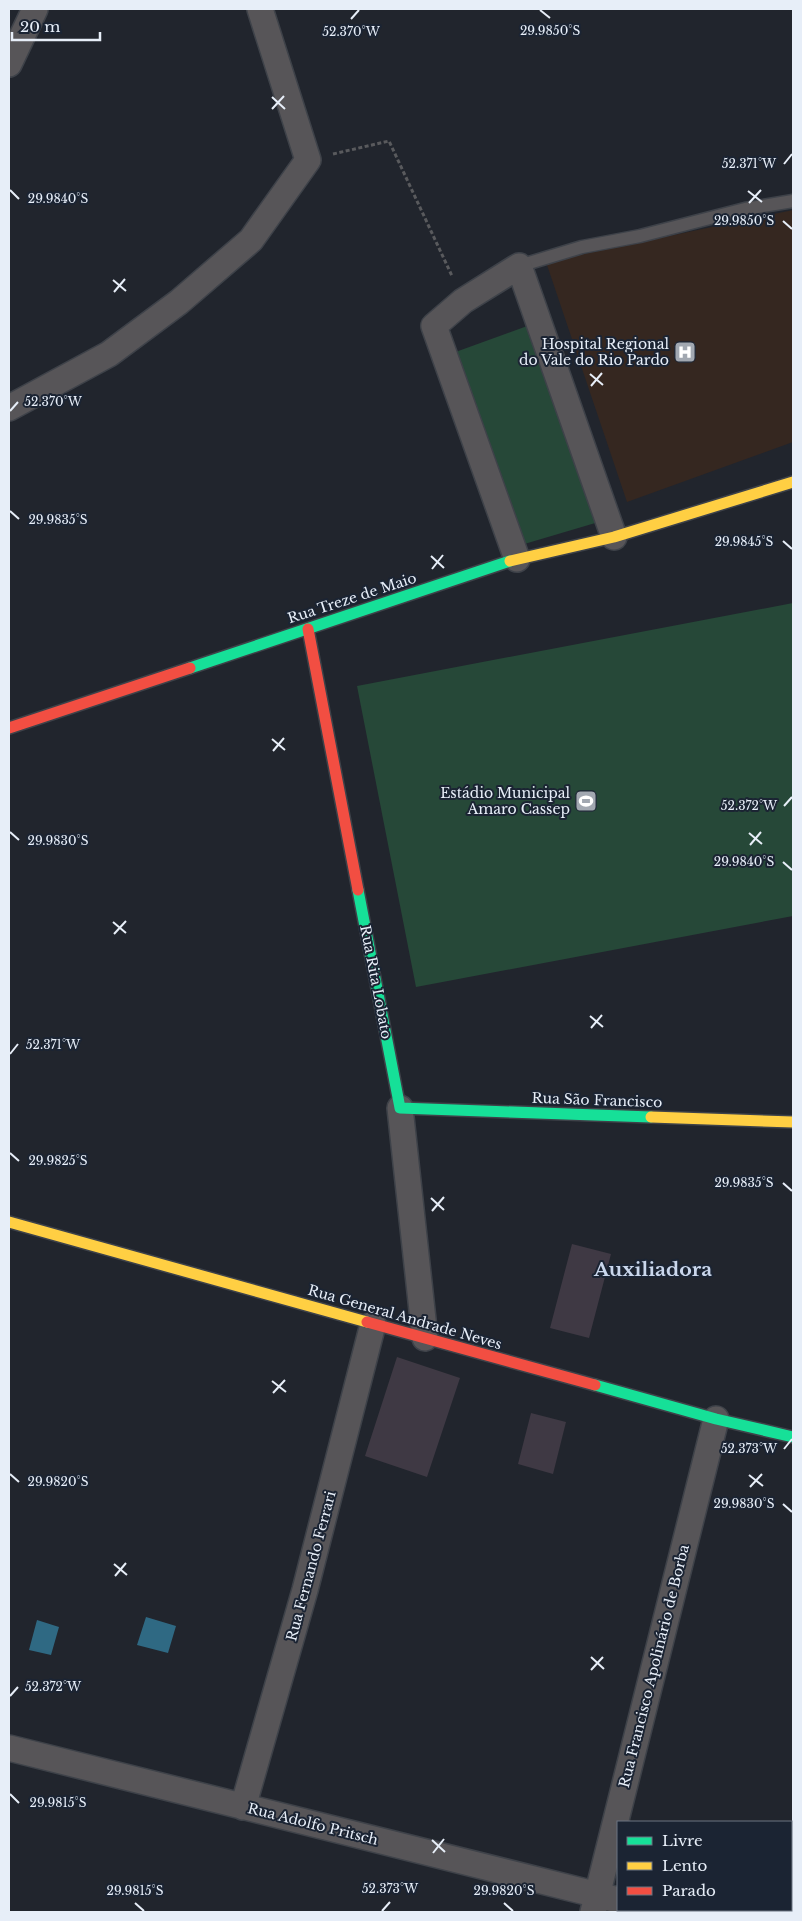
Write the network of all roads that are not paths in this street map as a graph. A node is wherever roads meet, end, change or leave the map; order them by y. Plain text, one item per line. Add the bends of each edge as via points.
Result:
1 (35, 9) edge
2 (260, 9) edge
3 (9, 64) edge
4 (793, 201) edge
5 (519, 266) junction
6 (9, 408) edge
7 (793, 482) edge
8 (614, 537) junction
9 (517, 559) junction
10 (308, 629) junction
11 (9, 728) edge
12 (400, 1108) junction
13 (793, 1122) edge
14 (9, 1222) edge
15 (374, 1324) junction
16 (425, 1338) junction
17 (716, 1419) junction
18 (793, 1437) edge
19 (9, 1748) edge
20 (242, 1806) junction
21 (621, 1821) edge
22 (617, 1838) edge
23 (602, 1902) edge

1 - 3 street
2 - 6 street via 308,160 251,240 179,302 109,354
4 - 5 lane via 582,247
5 - 8 street
5 - 9 street via 463,301 434,326
7 - 8 main road, Rua Treze de Maio
8 - 9 main road, Rua Treze de Maio
9 - 10 main road, Rua Treze de Maio
10 - 11 main road, Rua Treze de Maio
10 - 12 main road, Rua Rita Lobato
12 - 13 main road, Rua São Francisco
12 - 16 street, Rua Rita Lobato
14 - 15 main road, Rua General Andrade Neves
15 - 16 main road, Rua General Andrade Neves
15 - 20 street, Rua Fernando Ferrari via 305,1590
16 - 17 main road, Rua General Andrade Neves
17 - 18 main road, Rua General Andrade Neves
17 - 21 street, Rua Francisco Apolinário de Borba
19 - 20 street, Rua Adolfo Pritsch
20 - 23 street, Rua Adolfo Pritsch
22 - 23 street, Rua Francisco Apolinário de Borba

